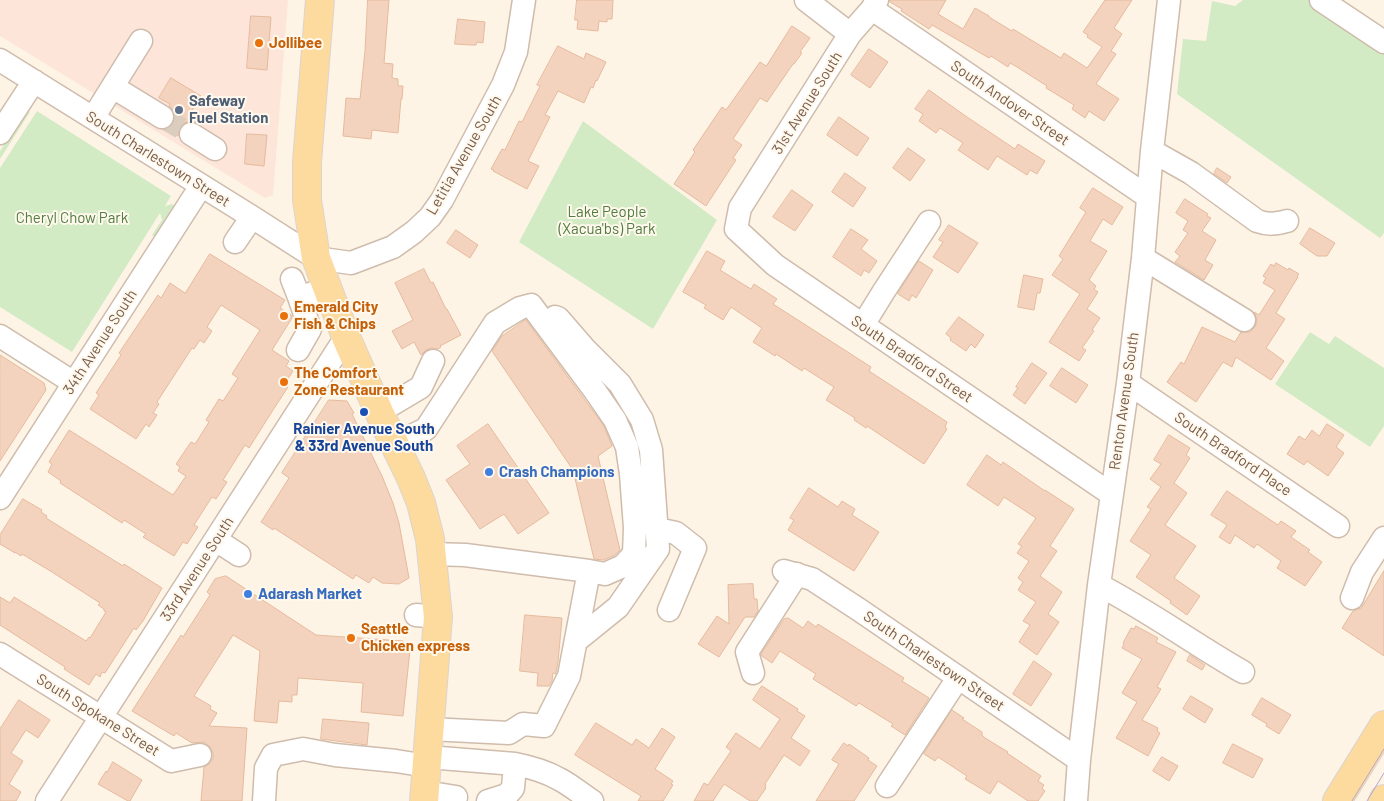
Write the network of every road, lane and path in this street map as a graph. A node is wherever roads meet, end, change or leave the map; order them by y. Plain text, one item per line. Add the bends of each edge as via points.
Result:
1 (320, 0) edge
2 (524, 0) edge
3 (806, 0) edge
4 (1169, 0) edge
5 (1321, 0) edge
6 (874, 4) edge
7 (850, 34) junction
8 (141, 41) dead end
9 (1384, 42) edge
10 (0, 60) edge
11 (34, 81) junction
12 (112, 86) junction
13 (162, 117) tunnel mouth
14 (93, 118) junction
15 (0, 133) edge
16 (191, 134) tunnel mouth
17 (215, 149) dead end
18 (1152, 151) junction
19 (201, 186) junction
20 (1148, 197) junction
21 (740, 208) joint
22 (252, 217) junction
23 (1287, 221) dead end
24 (929, 222) dead end
25 (235, 242) dead end
26 (316, 258) junction
27 (1143, 258) junction
28 (326, 288) junction
29 (531, 304) junction
30 (1244, 320) dead end
31 (863, 325) junction
32 (0, 336) edge
33 (346, 337) junction
34 (298, 350) dead end
35 (434, 361) dead end
36 (74, 383) junction
37 (1128, 383) junction
38 (379, 412) junction
39 (395, 444) junction
40 (1111, 494) junction
41 (0, 498) edge
42 (1338, 526) dead end
43 (657, 529) junction
44 (1384, 538) edge
45 (216, 540) junction
46 (431, 554) junction
47 (239, 555) dead end
48 (589, 571) junction
49 (1099, 585) junction
50 (1352, 598) dead end
51 (670, 610) dead end
52 (576, 641) junction
53 (0, 654) edge
54 (1243, 672) dead end
55 (754, 673) dead end
56 (958, 678) junction
57 (102, 717) junction
58 (1384, 725) edge
59 (430, 729) junction
60 (200, 755) dead end
61 (1079, 760) junction
62 (515, 764) junction
63 (426, 779) edge
64 (887, 786) dead end
65 (559, 790) edge
66 (456, 797) dead end
67 (47, 801) edge
68 (264, 801) edge
69 (488, 801) edge
70 (592, 801) edge
71 (1076, 801) edge
72 (1337, 801) edge

1 - 26 main road via 307,162 307,200
2 - 26 street, Letitia Avenue South via 516,52 503,85 430,217 393,246 351,263
3 - 7 street
4 - 18 street, Renton Avenue South
5 - 9 street
6 - 7 street, 31st Avenue South
6 - 20 street, South Andover Street
7 - 21 street, 31st Avenue South
8 - 12 street
10 - 11 street, South Charlestown Street
11 - 14 street, South Charlestown Street
11 - 15 street
12 - 13 street
12 - 14 street
14 - 19 street, South Charlestown Street
16 - 17 street
18 - 20 street, Renton Avenue South
18 - 23 street via 1191,173 1257,221 1264,224
19 - 22 street, South Charlestown Street
19 - 36 street, 34th Avenue South
20 - 27 street, Renton Avenue South
21 - 31 street, South Bradford Street via 736,229 775,265
22 - 25 street
22 - 26 street, South Charlestown Street
24 - 31 street
26 - 28 main road
27 - 30 street
27 - 37 street, Renton Avenue South
28 - 33 main road
28 - 34 street via 296,288 310,329
29 - 39 street via 495,323 426,429
29 - 43 street via 558,318 620,384 642,420 651,450
29 - 48 street via 615,420 626,447 631,474 634,554 623,566 605,574
31 - 40 street, South Bradford Street
32 - 36 street
33 - 38 main road
33 - 45 street, 33rd Avenue South
35 - 38 street via 421,387
36 - 41 street, 34th Avenue South
37 - 40 street, Renton Avenue South
37 - 42 street, South Bradford Place
38 - 39 main road
39 - 46 main road via 421,503
40 - 49 street, Renton Avenue South
43 - 51 street via 676,533 695,548
43 - 52 street via 658,549 618,607
44 - 50 street via 1362,572
45 - 47 street
45 - 57 street, 33rd Avenue South
46 - 48 street via 466,555
46 - 59 main road via 427,616
48 - 52 street
49 - 54 street
49 - 61 street, Renton Avenue South
52 - 59 street via 569,676 544,726 523,724 508,733
53 - 57 street, South Spokane Street
55 - 56 street, South Charlestown Street via 747,652 791,573 820,584
56 - 61 street, South Charlestown Street
56 - 64 street
57 - 60 street, South Spokane Street via 171,761
57 - 67 street, 33rd Avenue South
58 - 72 main road
59 - 63 main road
61 - 71 street, Renton Avenue South
62 - 63 street
62 - 65 street via 543,772
62 - 69 street via 513,788 507,796
63 - 66 street
63 - 68 street via 396,761 303,749 274,754 266,768
65 - 70 street

